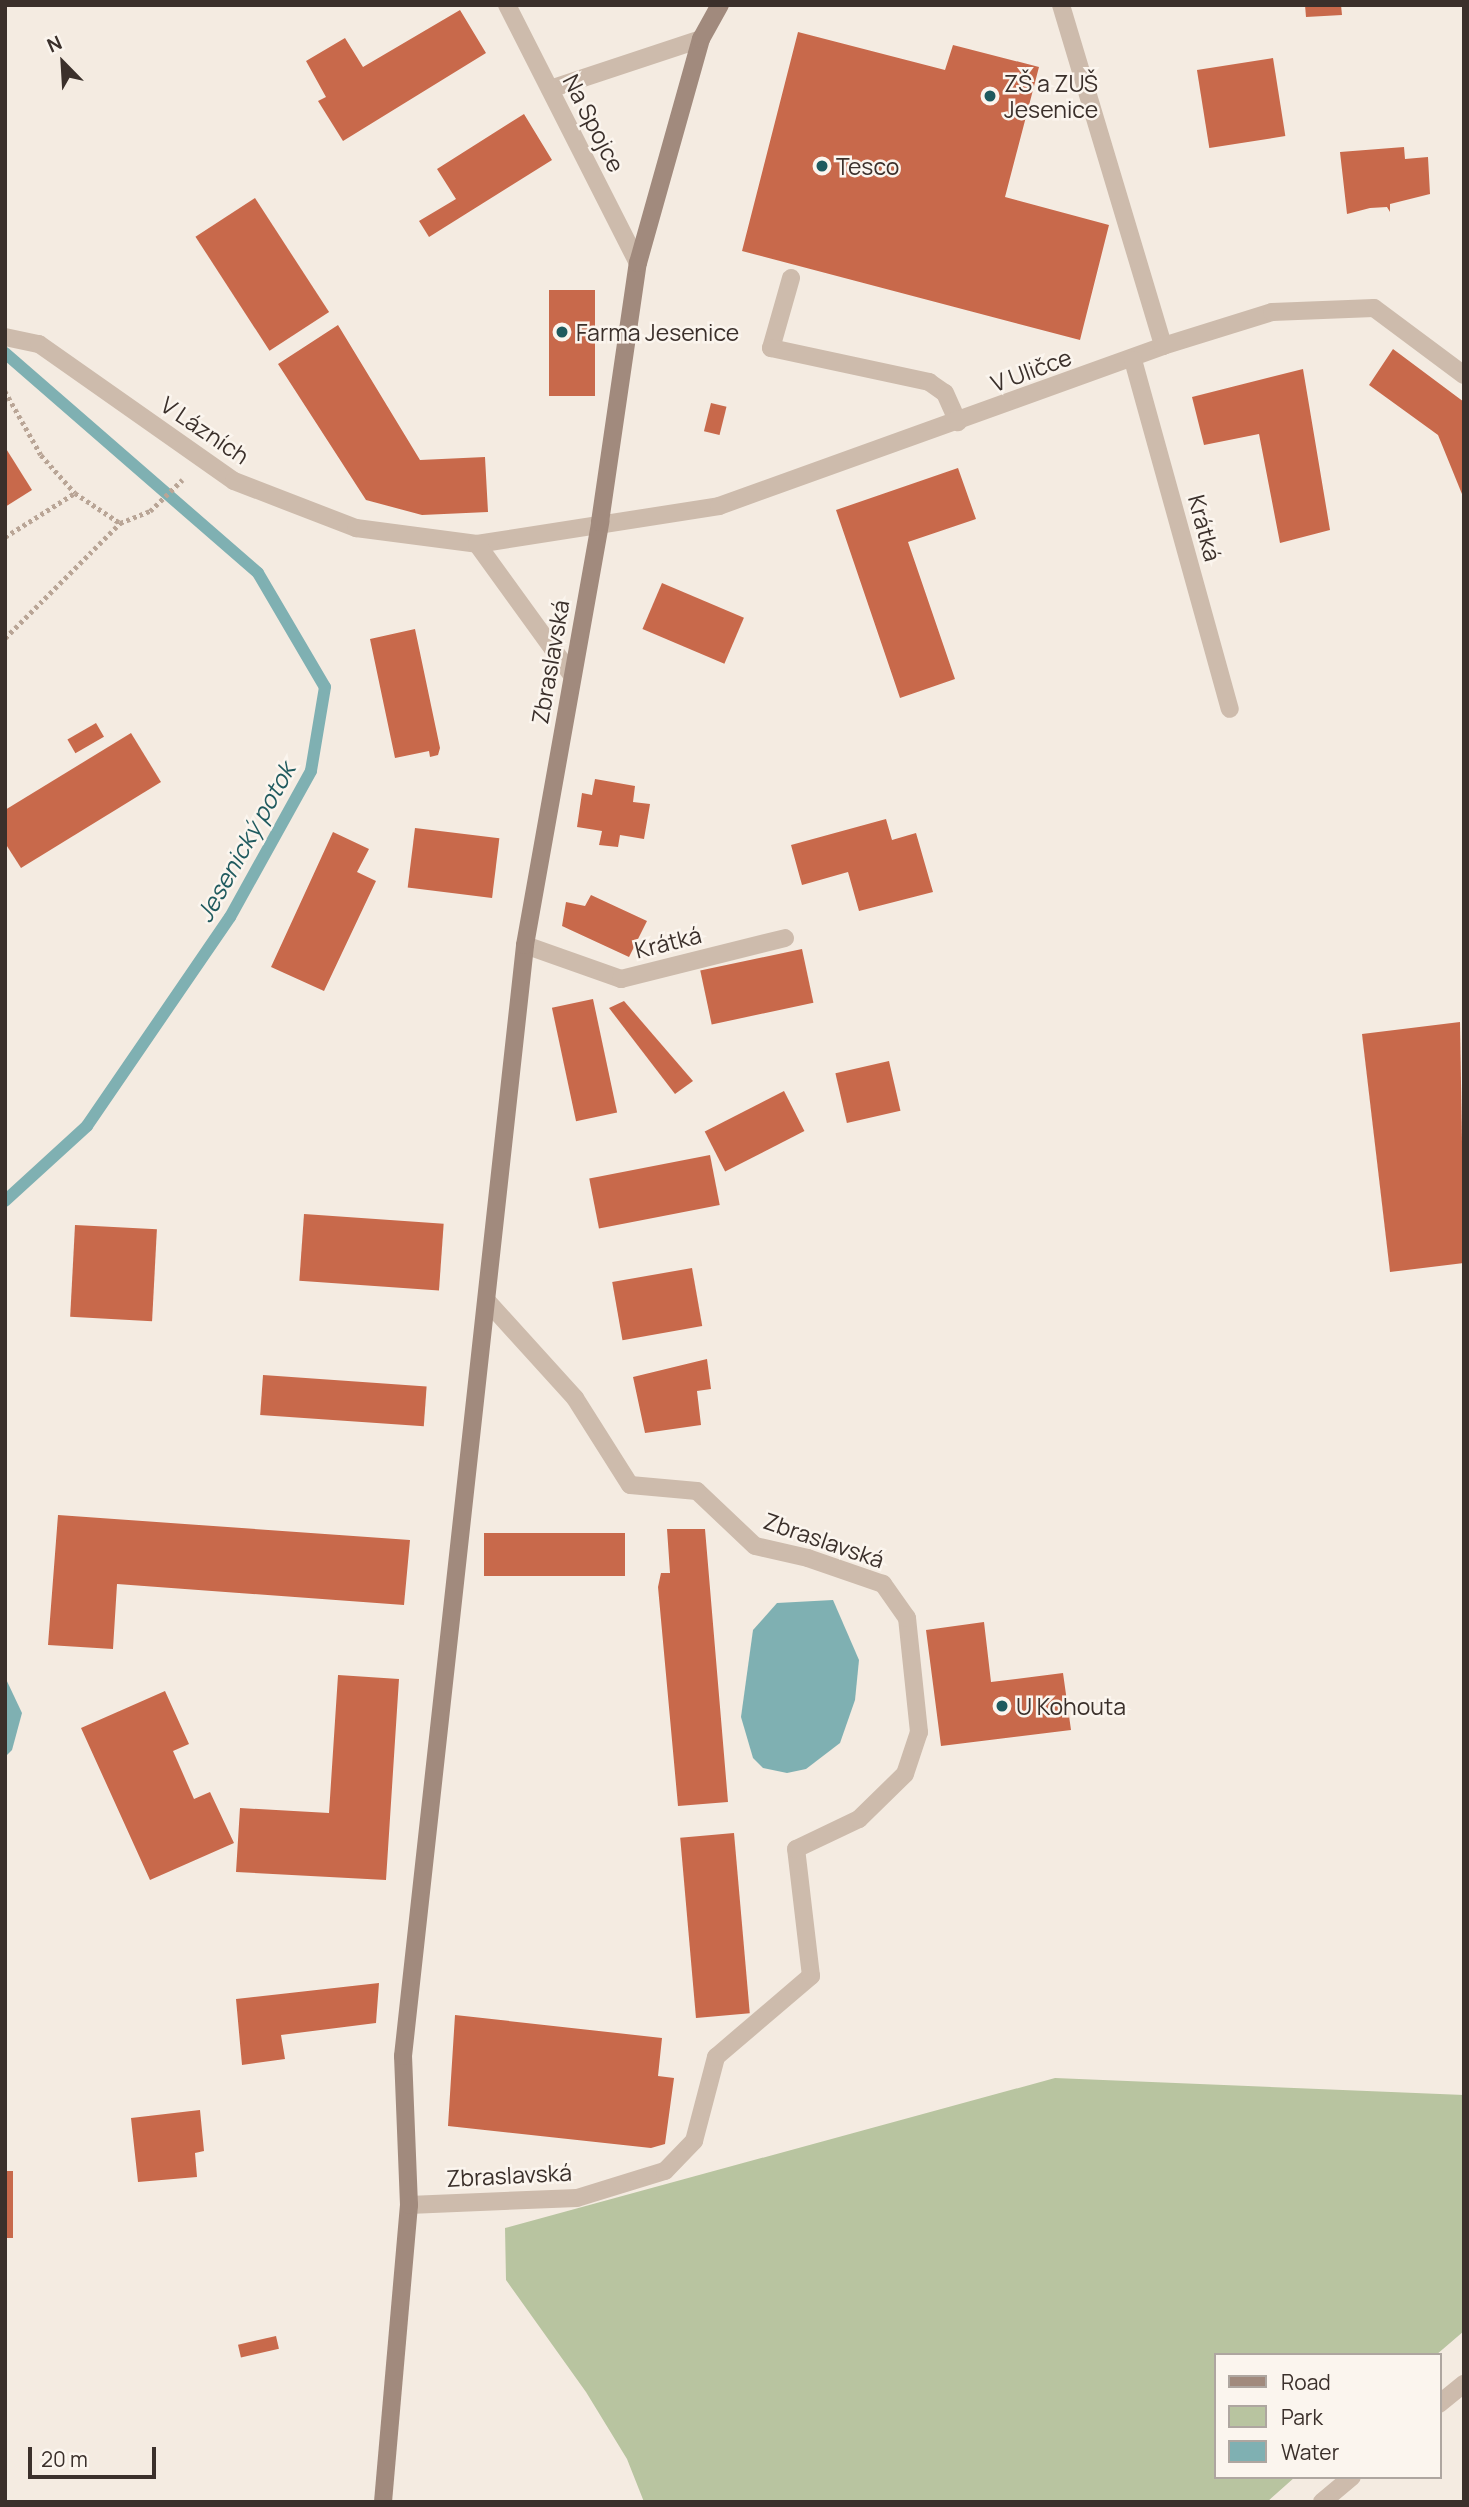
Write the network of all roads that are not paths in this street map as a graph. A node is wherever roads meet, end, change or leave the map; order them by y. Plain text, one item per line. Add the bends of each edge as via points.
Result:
1 (507, 5) edge
2 (720, 5) edge
3 (1060, 5) edge
4 (701, 39) junction
5 (550, 89) junction
6 (638, 263) junction
7 (791, 278) dead end
8 (5, 337) edge
9 (1163, 346) junction
10 (1133, 360) junction
11 (1464, 375) edge
12 (958, 422) junction
13 (600, 522) junction
14 (477, 544) junction
15 (572, 675) junction
16 (1230, 709) dead end
17 (785, 938) dead end
18 (525, 945) junction
19 (487, 1301) junction
20 (409, 2205) junction
21 (1464, 2384) edge
22 (1441, 2402) edge
23 (1350, 2479) edge
24 (383, 2502) edge
25 (1322, 2502) edge

1 - 5 street, Na Spojce
2 - 4 main road, Zbraslavská
3 - 9 street
4 - 5 street
4 - 6 main road, Zbraslavská
5 - 6 street, Na Spojce
6 - 13 main road, Zbraslavská
7 - 12 street via 771,348 929,382 945,393
8 - 14 street, V Lázních via 39,344 234,481 356,528
9 - 10 street, V Uličce
9 - 11 street, V Uličce via 1272,312 1374,308
10 - 12 street, V Uličce
10 - 16 street, Krátká
12 - 13 street, V Uličce via 719,506
13 - 14 street, V Lázních
13 - 15 main road, Zbraslavská
14 - 15 street
15 - 18 main road, Zbraslavská
17 - 18 street, Krátká via 621,979
18 - 19 main road, Zbraslavská
19 - 20 main road, Zbraslavská via 403,2056
19 - 20 street, Zbraslavská via 575,1398 630,1485 697,1492 755,1546 808,1558 883,1584 907,1618 919,1732 905,1774 859,1819 796,1849 811,1976 716,2057 694,2141 665,2171 577,2198
20 - 24 main road
21 - 22 street
23 - 25 street

